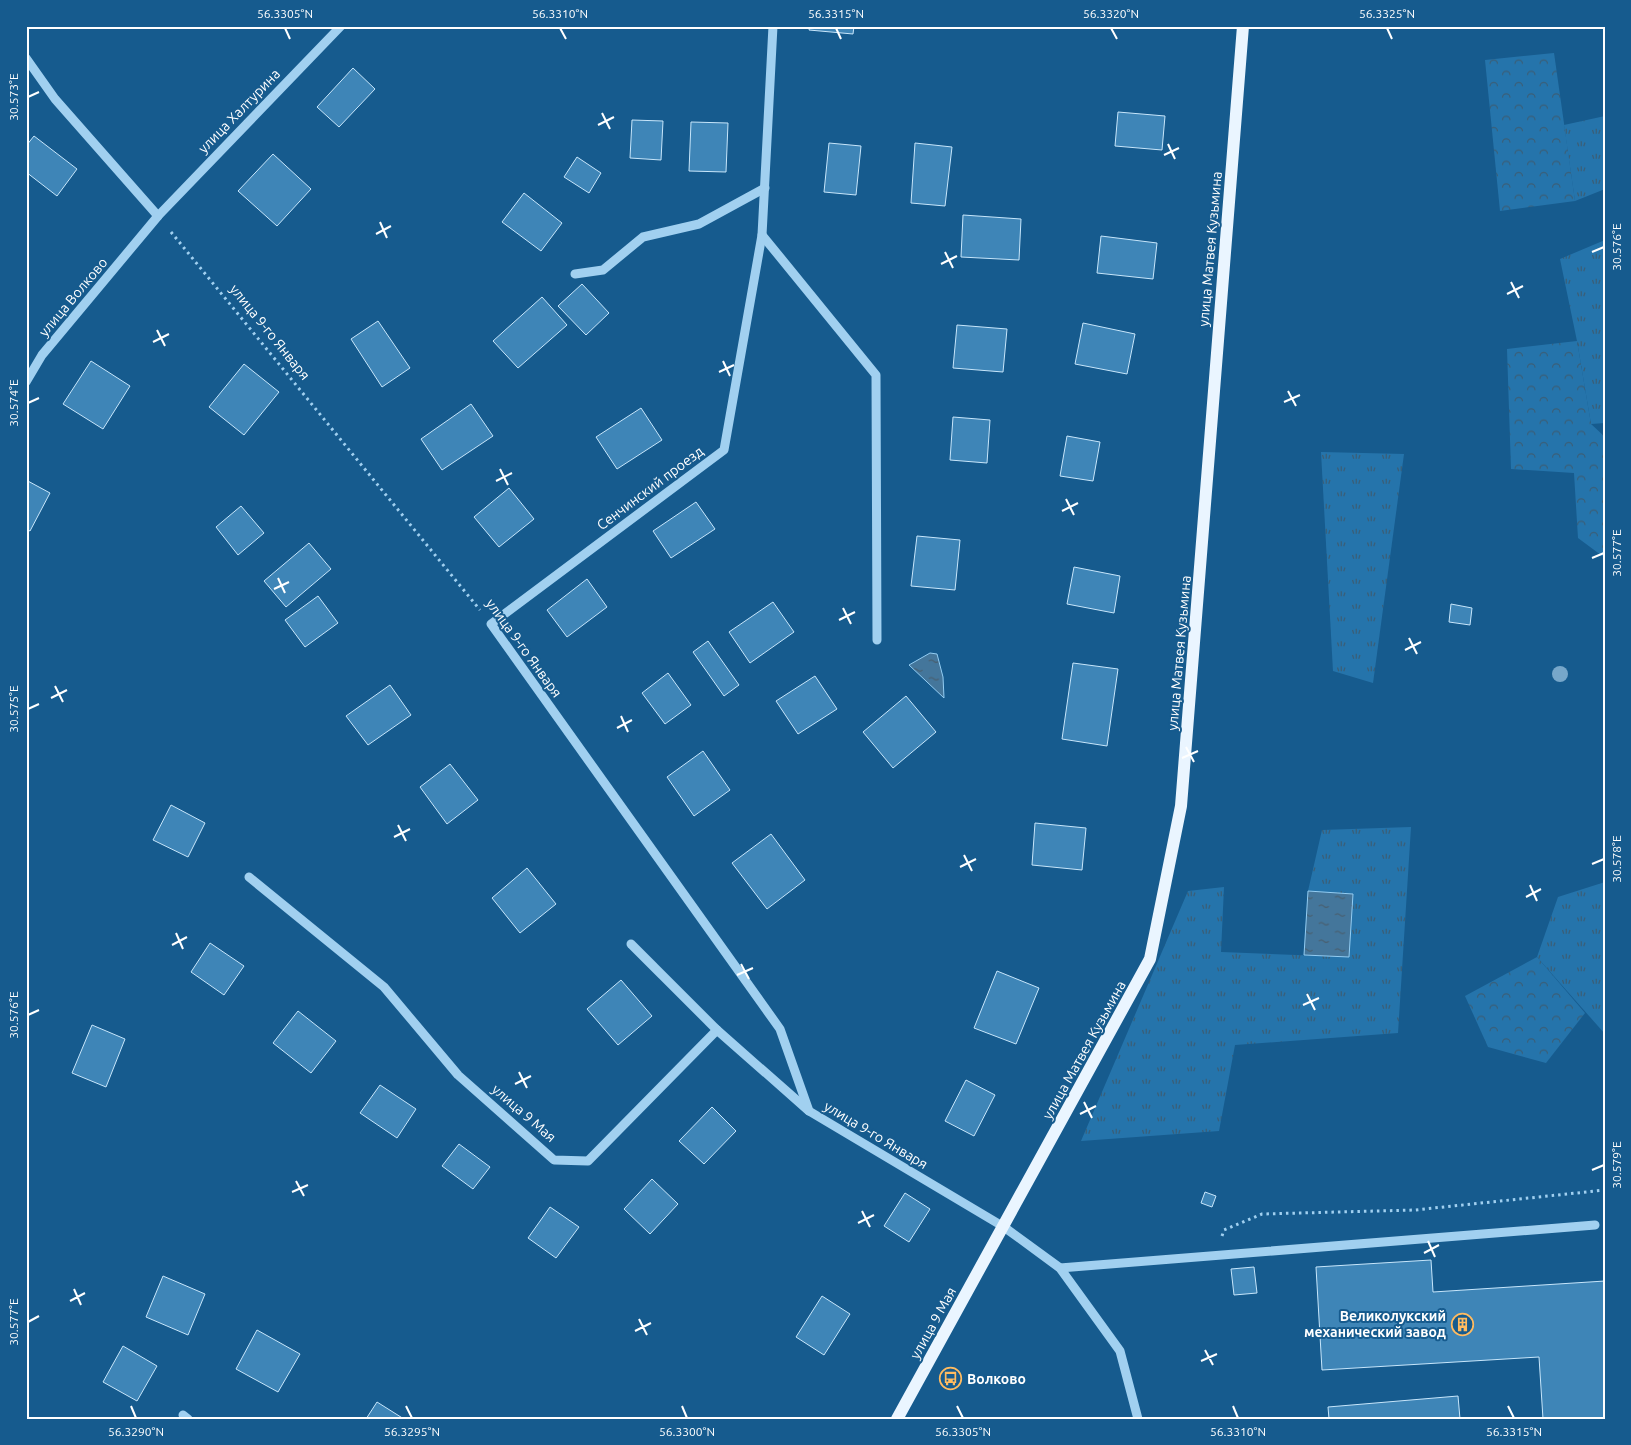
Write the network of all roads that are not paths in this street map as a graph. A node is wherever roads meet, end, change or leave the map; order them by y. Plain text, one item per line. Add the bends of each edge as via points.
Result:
1 (340, 26) edge
2 (773, 26) edge
3 (1243, 26) edge
4 (26, 58) edge
5 (764, 188) junction
6 (158, 216) junction
7 (145, 231) joint
8 (762, 236) junction
9 (575, 274) dead end
10 (26, 382) edge
11 (491, 624) joint
12 (877, 640) dead end
13 (249, 877) dead end
14 (630, 944) dead end
15 (717, 1030) junction
16 (809, 1111) junction
17 (1595, 1225) dead end
18 (1004, 1227) junction
19 (996, 1241) joint
20 (1060, 1268) junction
21 (897, 1419) edge
22 (1138, 1419) edge

1 - 6 street, улица Халтурина
2 - 5 street, Сенчинский проезд
3 - 18 main road, улица Матвея Кузьмина via 1182,806 1150,959
4 - 6 street via 55,99
5 - 8 street, Сенчинский проезд
5 - 9 street via 699,224 642,237 603,270
6 - 7 street, улица Халтурина
7 - 10 street, улица Волково via 42,355
8 - 11 street, Сенчинский проезд via 724,450
8 - 12 street via 876,375
11 - 16 street, улица 9-го Января via 780,1029
13 - 15 street, улица 9 Мая via 384,987 458,1075 554,1160 588,1161
14 - 15 street
15 - 16 street
16 - 18 street, улица 9-го Января
17 - 20 street
18 - 19 main road, улица Матвея Кузьмина
18 - 20 street, улица 9-го Января
19 - 21 main road, улица 9 Мая
20 - 22 street, улица 9-го Января via 1120,1350

